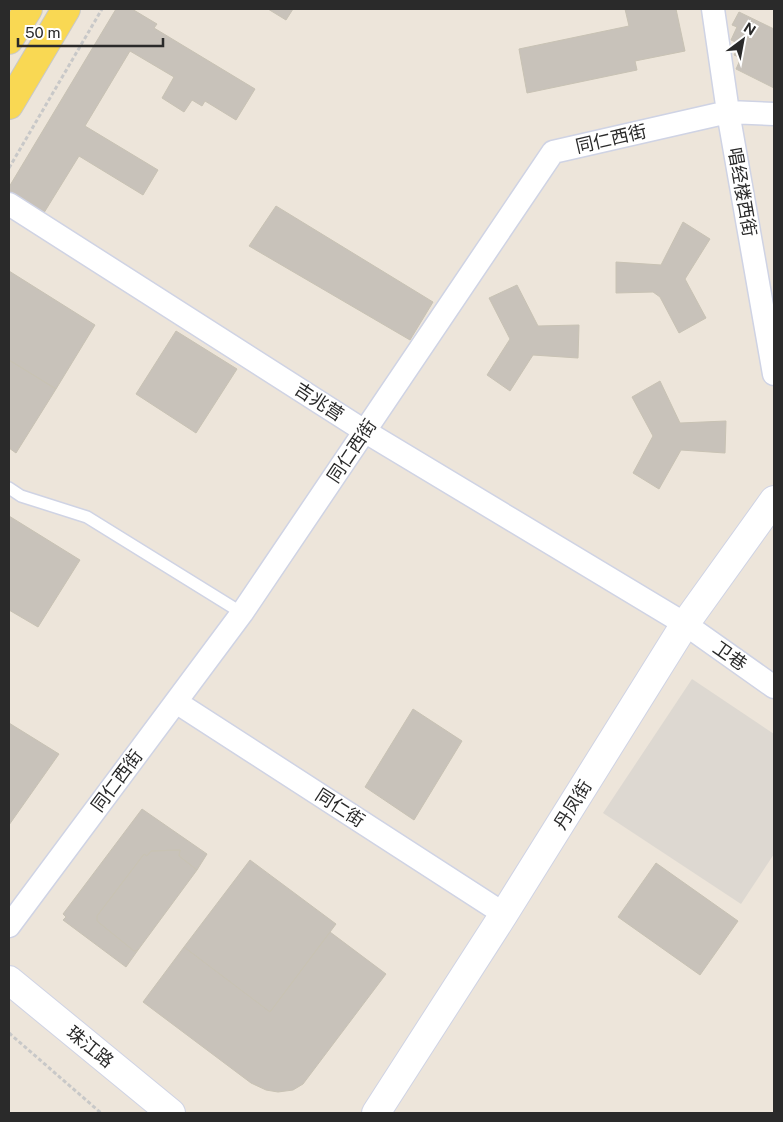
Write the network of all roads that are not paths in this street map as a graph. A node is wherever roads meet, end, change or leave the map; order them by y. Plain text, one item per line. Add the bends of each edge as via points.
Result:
1 (28, 9) edge
2 (66, 9) edge
3 (713, 9) edge
4 (9, 40) edge
5 (9, 105) edge
6 (728, 112) junction
7 (774, 114) edge
8 (9, 204) edge
9 (774, 374) edge
10 (366, 432) junction
11 (9, 488) edge
12 (774, 500) edge
13 (242, 613) junction
14 (686, 624) junction
15 (774, 687) edge
16 (176, 702) junction
17 (504, 914) junction
18 (9, 926) edge
19 (9, 980) edge
20 (171, 1113) edge
21 (376, 1113) edge

1 - 4 main road
2 - 5 lane
3 - 6 street, 唱经楼西街
6 - 7 street, 同仁西街
6 - 9 street, 唱经楼西街
6 - 10 street, 同仁西街 via 553,152
8 - 10 street, 吉兆营
10 - 13 street, 同仁西街
10 - 14 street, 吉兆营
11 - 13 lane via 21,496 87,517
12 - 14 main road, 丹凤街
13 - 16 street, 同仁西街
14 - 15 street, 卫巷
14 - 17 main road, 丹凤街
16 - 17 street, 同仁街
16 - 18 street, 同仁西街
17 - 21 main road, 丹凤街
19 - 20 main road, 珠江路

